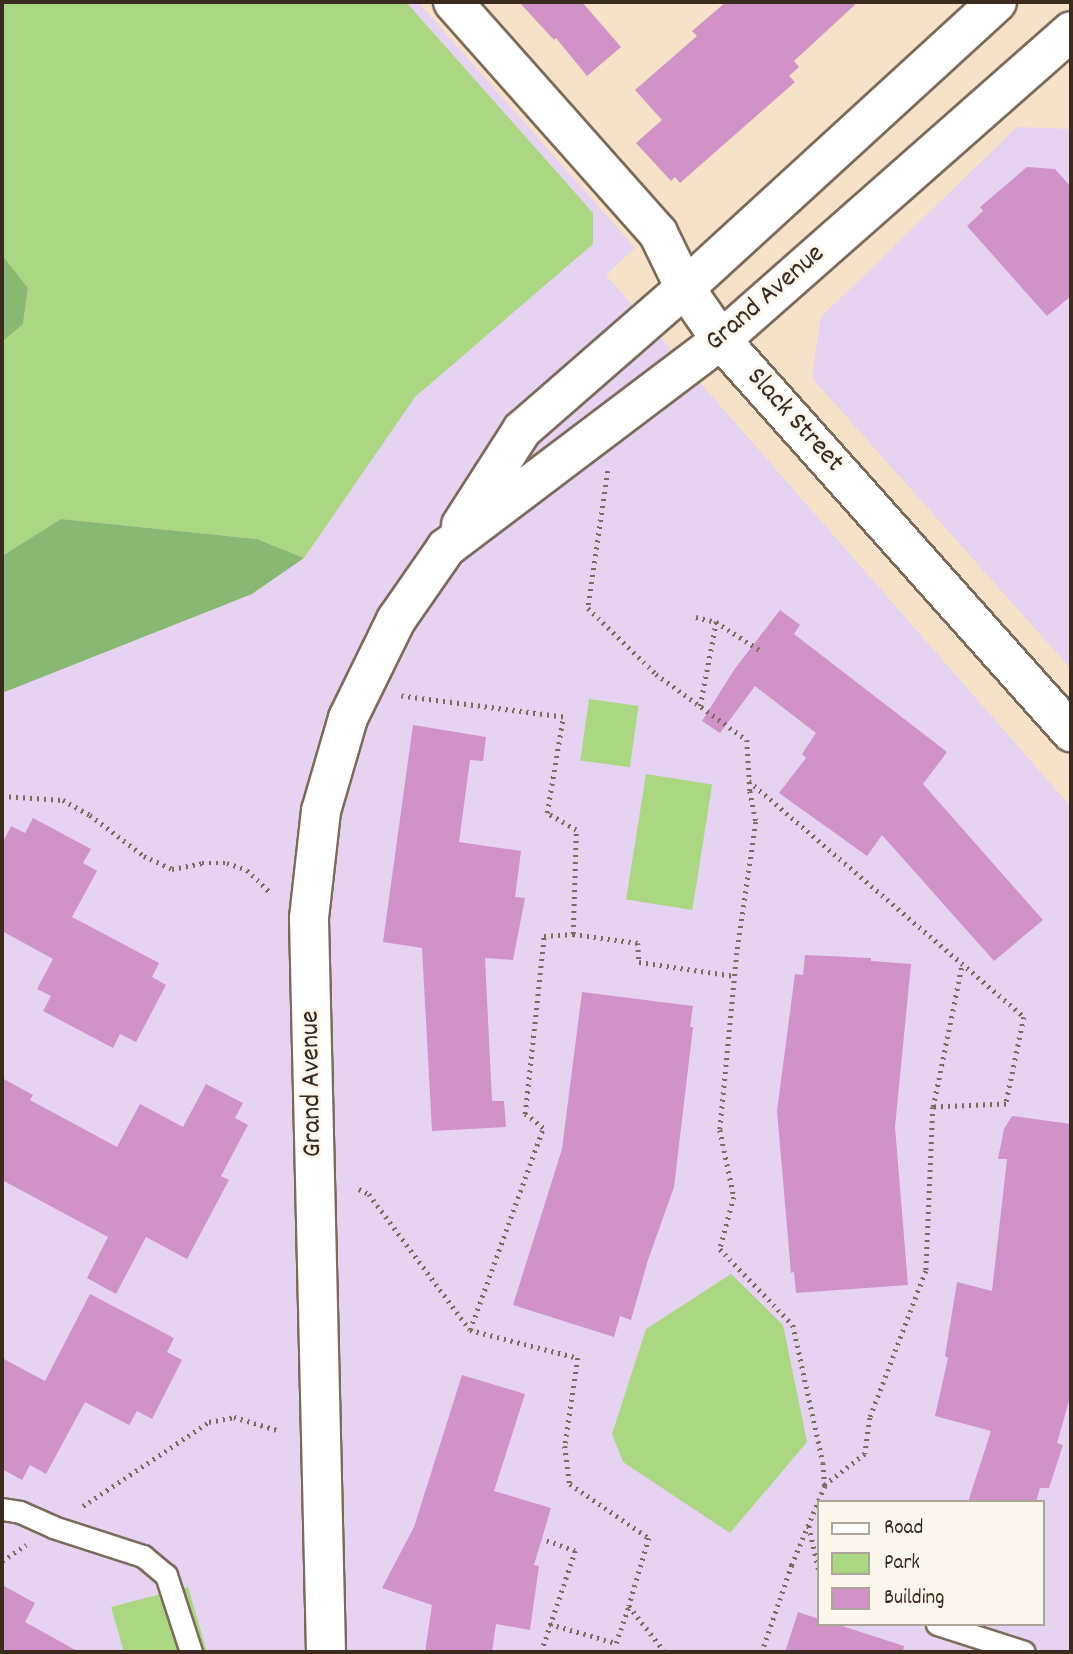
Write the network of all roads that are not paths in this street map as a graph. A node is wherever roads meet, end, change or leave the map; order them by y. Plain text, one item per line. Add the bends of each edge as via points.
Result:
1 (453, 2) edge
2 (997, 2) edge
3 (1071, 31) edge
4 (685, 288) junction
5 (721, 340) junction
6 (446, 548) junction
7 (1071, 732) edge
8 (2, 1509) edge
9 (943, 1626) edge
10 (191, 1652) edge
11 (326, 1652) edge
12 (1024, 1652) edge

1 - 4 street, Slack Street via 659,233
2 - 4 street, Grand Avenue
3 - 5 street, Grand Avenue
4 - 5 street, Slack Street
4 - 6 street, Grand Avenue via 522,430
5 - 6 street, Grand Avenue
5 - 7 street, Slack Street
6 - 11 street, Grand Avenue via 396,620 348,718 321,811 309,919
8 - 10 lane via 143,1556 166,1575
9 - 12 lane

